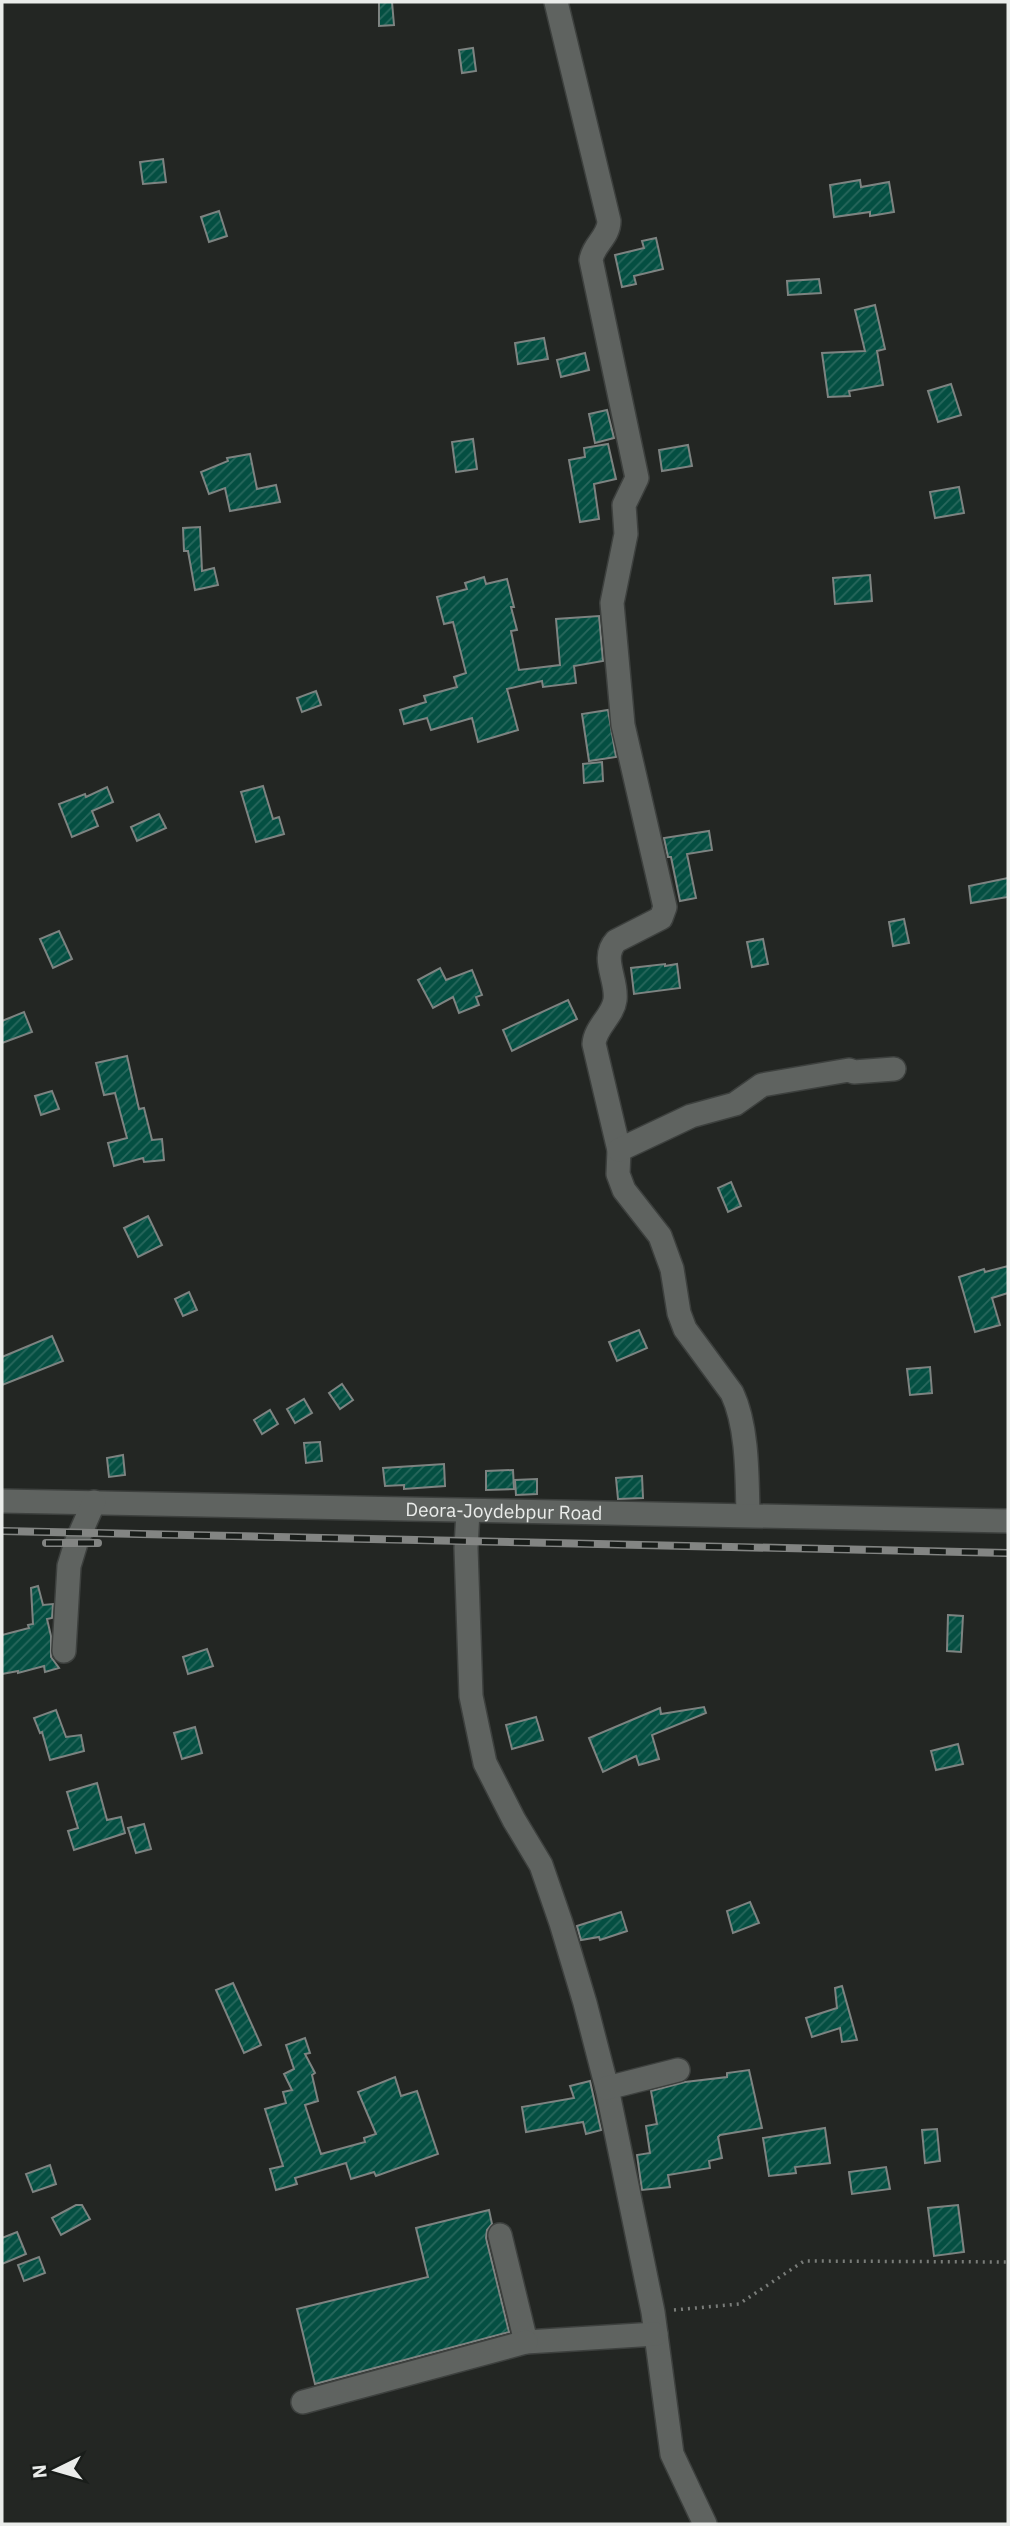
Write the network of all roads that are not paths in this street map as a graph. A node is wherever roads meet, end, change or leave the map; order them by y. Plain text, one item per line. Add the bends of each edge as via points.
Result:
1 (556, 2) edge
2 (894, 1069) dead end
3 (619, 1150) junction
4 (2, 1500) edge
5 (94, 1502) junction
6 (468, 1511) junction
7 (748, 1515) junction
8 (1008, 1521) edge
9 (64, 1651) dead end
10 (678, 2070) dead end
11 (607, 2088) junction
12 (500, 2235) dead end
13 (655, 2323) junction
14 (526, 2342) junction
15 (303, 2402) dead end
16 (705, 2524) edge

1 - 3 street via 609,221 591,260 637,478 626,498 626,534 612,603 623,725 665,907 662,918 616,941 608,954 615,1004 594,1044
2 - 3 street via 849,1070 769,1082 736,1104 691,1116
3 - 7 street via 618,1174 624,1190 660,1236 667,1253 682,1322 736,1403 747,1465
4 - 5 street, Deora-Joydebpur Road
5 - 6 street, Deora-Joydebpur Road
5 - 9 street via 69,1566
6 - 7 street, Deora-Joydebpur Road
6 - 11 street via 471,1696 485,1763 541,1865
7 - 8 street, Deora-Joydebpur Road
10 - 11 street
11 - 13 street
12 - 14 street
13 - 14 street
13 - 16 street via 672,2454
14 - 15 street

